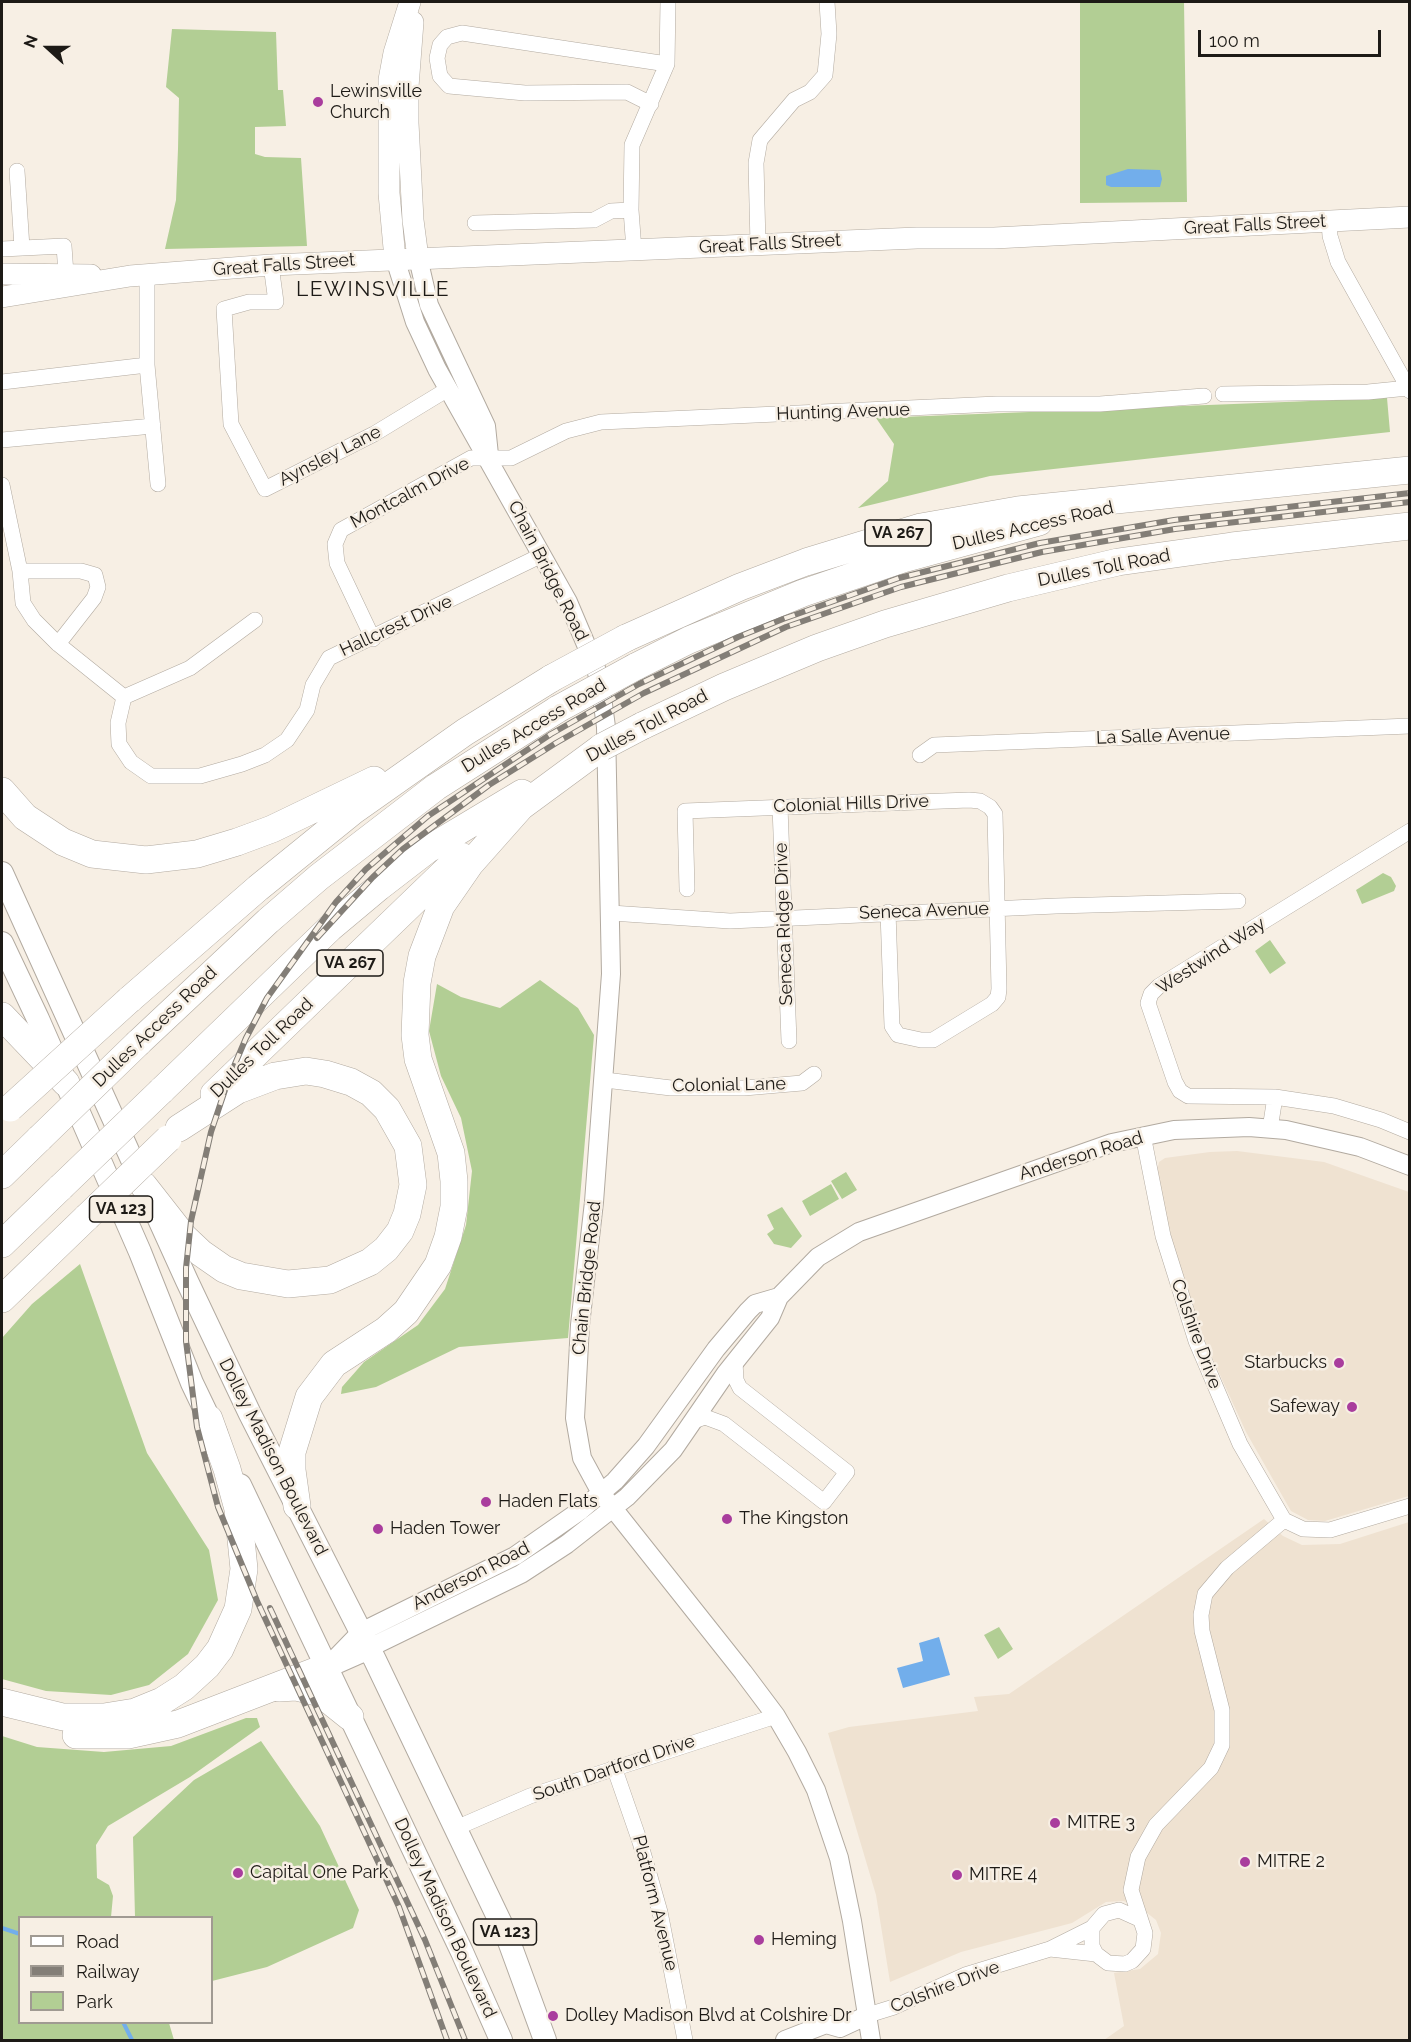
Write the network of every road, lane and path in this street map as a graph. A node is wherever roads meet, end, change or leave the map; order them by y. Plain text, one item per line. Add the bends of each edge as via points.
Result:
1 (412, 2) edge
2 (668, 2) edge
3 (827, 2) edge
4 (410, 56) junction
5 (437, 58) junction
6 (667, 64) junction
7 (651, 104) junction
8 (17, 171) dead end
9 (631, 210) junction
10 (1410, 218) edge
11 (1329, 221) junction
12 (475, 224) dead end
13 (758, 245) junction
14 (22, 248) junction
15 (2, 249) edge
16 (634, 250) junction
17 (418, 258) junction
18 (395, 259) junction
19 (271, 265) junction
20 (66, 273) junction
21 (2, 274) edge
22 (139, 276) junction
23 (2, 297) edge
24 (147, 365) junction
25 (2, 382) edge
26 (448, 389) junction
27 (1409, 390) edge
28 (1223, 394) dead end
29 (1204, 396) dead end
30 (153, 426) junction
31 (2, 440) edge
32 (489, 460) junction
33 (1410, 470) edge
34 (2, 484) edge
35 (158, 484) dead end
36 (1188, 494) junction
37 (1410, 526) edge
38 (542, 555) junction
39 (20, 572) junction
40 (255, 620) dead end
41 (373, 639) junction
42 (58, 644) junction
43 (124, 697) junction
44 (1410, 726) edge
45 (465, 732) junction
46 (920, 754) dead end
47 (563, 771) junction
48 (2, 791) edge
49 (525, 802) junction
50 (780, 807) junction
51 (1410, 831) edge
52 (2, 873) edge
53 (687, 889) dead end
54 (1238, 901) dead end
55 (997, 908) junction
56 (888, 912) junction
57 (610, 913) junction
58 (783, 918) junction
59 (2, 943) edge
60 (2, 1016) edge
61 (789, 1041) dead end
62 (814, 1074) dead end
63 (604, 1080) junction
64 (66, 1083) junction
65 (1275, 1097) junction
66 (4, 1114) edge
67 (1270, 1129) junction
68 (1410, 1132) edge
69 (174, 1133) junction
70 (1143, 1135) junction
71 (1410, 1166) edge
72 (2, 1175) edge
73 (144, 1186) junction
74 (2, 1244) edge
75 (779, 1297) junction
76 (2, 1299) edge
77 (735, 1362) junction
78 (209, 1419) junction
79 (694, 1420) junction
80 (601, 1493) junction
81 (297, 1506) junction
82 (1410, 1506) edge
83 (613, 1509) junction
84 (1284, 1520) junction
85 (365, 1640) junction
86 (326, 1667) junction
87 (266, 1690) junction
88 (2, 1702) edge
89 (776, 1716) junction
90 (350, 1717) junction
91 (2, 1719) edge
92 (614, 1767) junction
93 (456, 1828) junction
94 (1131, 1890) junction
95 (1112, 1911) junction
96 (1139, 1919) junction
97 (1092, 1928) junction
98 (1050, 1949) junction
99 (1096, 1954) junction
100 (868, 2015) junction
101 (837, 2034) edge
102 (501, 2040) edge
103 (545, 2040) edge
104 (685, 2040) edge
105 (785, 2040) edge
106 (871, 2040) edge

1 - 4 main road, Chain Bridge Road
1 - 18 main road, Chain Bridge Road via 389,80 388,193
2 - 6 street
3 - 13 street via 825,75 810,92 794,100 760,140 756,163
4 - 5 street
4 - 17 main road, Chain Bridge Road via 408,123
5 - 6 street via 447,37 462,33
5 - 7 street via 440,76 449,86 525,93 627,92
6 - 7 street
7 - 9 street via 632,145
8 - 14 street
9 - 12 street via 611,211 594,220
9 - 16 street
10 - 11 main road, Great Falls Street
11 - 13 main road, Great Falls Street
11 - 27 street via 1338,262
13 - 16 main road, Great Falls Street
14 - 15 street
14 - 20 street via 64,246
16 - 17 main road, Great Falls Street
17 - 18 main road, Great Falls Street
17 - 32 street, Chain Bridge Road via 429,305 486,426
18 - 19 main road, Great Falls Street
18 - 26 street, Chain Bridge Road via 415,322
19 - 22 main road, Great Falls Street
19 - 26 street, Aynsley Lane via 276,302 249,302 225,309 231,424 265,489 374,434
20 - 21 main road, Great Falls Street
20 - 22 main road, Great Falls Street
22 - 23 main road, Great Falls Street
22 - 24 street
24 - 25 street
24 - 30 street
26 - 32 street, Chain Bridge Road
27 - 28 street
29 - 32 street, Hunting Avenue via 1100,404 997,404 602,422 566,431 511,458
30 - 31 street
30 - 35 street
32 - 38 street, Chain Bridge Road
32 - 41 street, Montcalm Drive via 471,458 341,530 335,544 337,563
33 - 36 highway, VA 267
34 - 39 street
36 - 45 highway, VA 267, bridge via 1018,510 858,544 773,574 626,638
36 - 72 highway, Dulles Access Road, bridge via 1061,517 903,559 749,614 635,667 558,709 436,787 268,921
37 - 47 highway, Dulles Toll Road, bridge via 1130,561 1008,588 839,640 724,687 642,726
38 - 41 street, Hallcrest Drive
38 - 57 street, Chain Bridge Road via 576,619 596,668 602,698
39 - 42 street via 23,603
39 - 42 street via 81,571 95,575 99,586 94,598
40 - 43 street via 190,668
41 - 43 street, Hallcrest Drive via 329,658 313,685 307,710 286,740 265,755 200,776 151,776 131,762 119,744 118,723
42 - 43 street
44 - 46 street, La Salle Avenue via 934,745
45 - 48 highway via 272,830 173,858 118,859 85,852 43,830
45 - 66 highway, VA 267, bridge via 322,836 129,1000
47 - 49 highway, Dulles Toll Road / VA 267
47 - 74 highway, bridge via 427,850 330,928
49 - 69 highway, Dulles Toll Road / VA 267 via 456,860
49 - 81 highway via 470,864 441,906 417,983 414,1027 418,1059 451,1153 454,1207 448,1237 438,1265 406,1312 386,1330 333,1364 309,1397 292,1452
50 - 53 street, Colonial Hills Drive via 685,811
50 - 55 street, Colonial Hills Drive via 980,801 995,814
50 - 58 street, Seneca Ridge Drive
51 - 65 street, Westwind Way via 1151,994 1148,1003 1180,1091 1197,1097
52 - 73 main road, Dolley Madison Boulevard / VA 123
54 - 55 street, Seneca Avenue
55 - 56 street, Seneca Avenue
55 - 56 street, Colonial Hills Drive via 998,998 933,1040 898,1035 892,1026
56 - 58 street, Seneca Avenue
57 - 58 street, Seneca Avenue via 711,920
57 - 63 street, Chain Bridge Road via 610,999
58 - 61 street, Seneca Ridge Drive
59 - 64 main road, Dolley Madison Boulevard / VA 123
60 - 64 highway
62 - 63 street, Colonial Lane via 802,1083 744,1088 671,1088
63 - 80 street, Chain Bridge Road via 575,1418 582,1458
64 - 78 main road, Dolley Madison Boulevard / VA 123
65 - 67 street
65 - 68 street, Westwind Way via 1334,1106
67 - 70 street, Anderson Road via 1210,1127
67 - 71 street, Anderson Road via 1332,1139
69 - 73 highway via 219,1100 275,1076 306,1071 351,1082 371,1093 387,1109 408,1146 413,1185 407,1214 400,1231 370,1262 330,1280 288,1284 224,1269 184,1237
69 - 76 highway, Dulles Toll Road / VA 267, bridge
70 - 75 street, Anderson Road via 859,1232 818,1257
70 - 84 street, Colshire Drive via 1163,1236 1196,1341 1240,1444
73 - 81 main road, Dolley Madison Boulevard / VA 123
75 - 77 street, Anderson Road via 770,1318
75 - 80 street, Anderson Road via 755,1304 734,1327 645,1446
77 - 79 street, Anderson Road
77 - 79 street via 740,1388 847,1472 824,1502 719,1421 705,1417
78 - 86 main road, Dolley Madison Boulevard / VA 123
78 - 88 highway via 238,1509 244,1569 238,1609 220,1649 184,1687 135,1712 63,1717
79 - 83 street, Anderson Road via 658,1468
80 - 83 street, Chain Bridge Road
80 - 85 street, Anderson Road via 515,1556
81 - 85 main road, Dolley Madison Boulevard / VA 123
82 - 84 street via 1330,1530 1303,1529
83 - 85 street, Anderson Road via 521,1574
83 - 89 street, Chain Bridge Road
84 - 94 street, Colshire Drive via 1227,1568 1205,1594 1202,1631 1222,1710 1222,1745 1211,1768 1145,1840 1137,1857
85 - 86 main road
85 - 93 main road, Dolley Madison Boulevard / VA 123
86 - 87 highway
86 - 90 main road, Dolley Madison Boulevard / VA 123
87 - 90 highway via 309,1689 330,1699
87 - 91 highway via 177,1724 128,1735 74,1735
89 - 92 street, South Dartford Drive
89 - 100 street, Chain Bridge Road via 816,1790 834,1843
90 - 102 main road, Dolley Madison Boulevard / VA 123
92 - 93 street, South Dartford Drive via 530,1796
92 - 104 street, Platform Avenue via 660,1912
93 - 103 main road, Dolley Madison Boulevard / VA 123 via 507,1936
94 - 95 street, Colshire Drive
94 - 96 street, Colshire Drive
95 - 96 street via 1126,1911
95 - 97 street, Colshire Drive
96 - 99 street, Colshire Drive via 1145,1941 1139,1956 1116,1965
97 - 98 street, Colshire Drive
97 - 99 street
98 - 99 street, Colshire Drive
98 - 100 street, Colshire Drive via 965,1976
100 - 101 street, Colshire Drive
100 - 106 street, Chain Bridge Road
101 - 105 street, Colshire Drive via 826,2024

